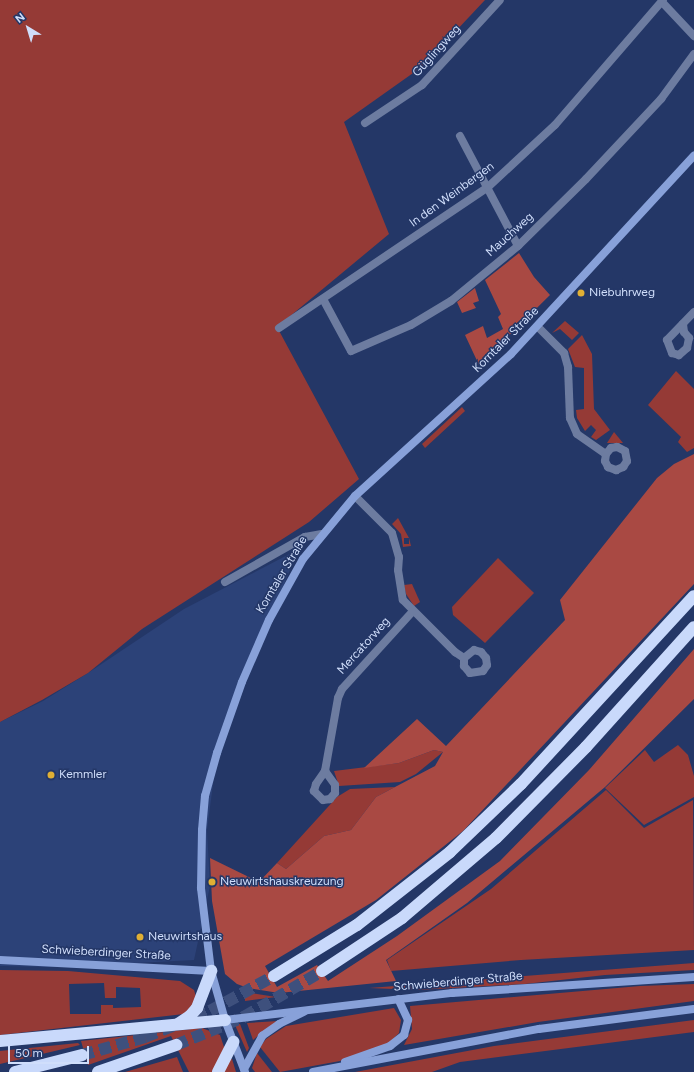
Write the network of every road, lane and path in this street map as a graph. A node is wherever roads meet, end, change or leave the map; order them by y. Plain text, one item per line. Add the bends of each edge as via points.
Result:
1 (500, 0) edge
2 (662, 1) edge
3 (694, 36) edge
4 (694, 54) edge
5 (365, 123) dead end
6 (460, 136) dead end
7 (694, 156) edge
8 (488, 187) junction
9 (518, 246) junction
10 (323, 299) junction
11 (694, 312) edge
12 (683, 324) junction
13 (538, 327) junction
14 (279, 328) dead end
15 (606, 454) dead end
16 (355, 496) junction
17 (322, 534) junction
18 (225, 582) dead end
19 (694, 596) edge
20 (412, 612) junction
21 (694, 627) edge
22 (464, 658) dead end
23 (325, 771) dead end
24 (0, 960) edge
25 (211, 971) junction
26 (322, 971) tunnel mouth
27 (274, 976) tunnel mouth
28 (694, 976) edge
29 (398, 999) junction
30 (311, 1009) junction
31 (694, 1009) edge
32 (225, 1020) junction
33 (177, 1024) junction
34 (0, 1041) edge
35 (233, 1042) junction
36 (176, 1045) tunnel mouth
37 (82, 1055) tunnel mouth
38 (331, 1068) junction
39 (245, 1070) edge
40 (15, 1072) edge
41 (98, 1072) edge
42 (218, 1072) edge
43 (313, 1072) edge

1 - 5 street, Güglingweg via 422,86
2 - 3 street
2 - 8 street, In den Weinbergen via 555,125
4 - 9 street, Mauchweg via 661,99 586,179
6 - 8 street
7 - 13 street, Korntaler Straße
8 - 9 street
8 - 10 street, In den Weinbergen
9 - 10 street, Mauchweg via 451,301 411,325 351,351
10 - 14 street, In den Weinbergen
11 - 12 street
12 - 12 street via 667,340 672,353 680,355 687,348 689,338 684,332
13 - 15 street via 564,353 568,367 570,418 577,434
13 - 16 street, Korntaler Straße via 472,391
16 - 17 street, Korntaler Straße
16 - 20 street via 392,533 399,557 400,592
17 - 18 street via 306,537
17 - 25 street, Korntaler Straße via 303,559 269,620 242,682 206,796 200,880
19 - 27 highway via 551,752 476,829 384,905
20 - 22 street
20 - 23 street, Mercatorweg via 342,689 338,698
21 - 26 highway via 586,747 496,838 402,918
24 - 25 street, Schwieberdinger Straße
25 - 32 street, Korntaler Straße
25 - 33 highway via 197,1008
28 - 29 street, Schwieberdinger Straße
29 - 30 street, Schwieberdinger Straße
29 - 38 street via 408,1020 404,1035 390,1046
30 - 32 street, Schwieberdinger Straße
30 - 39 street via 279,1024 262,1036
31 - 38 street via 539,1029
32 - 33 highway
32 - 35 street, Korntaler Straße
33 - 34 highway
35 - 39 street, Korntaler Straße
35 - 42 highway
36 - 41 highway
37 - 40 highway
38 - 43 street

